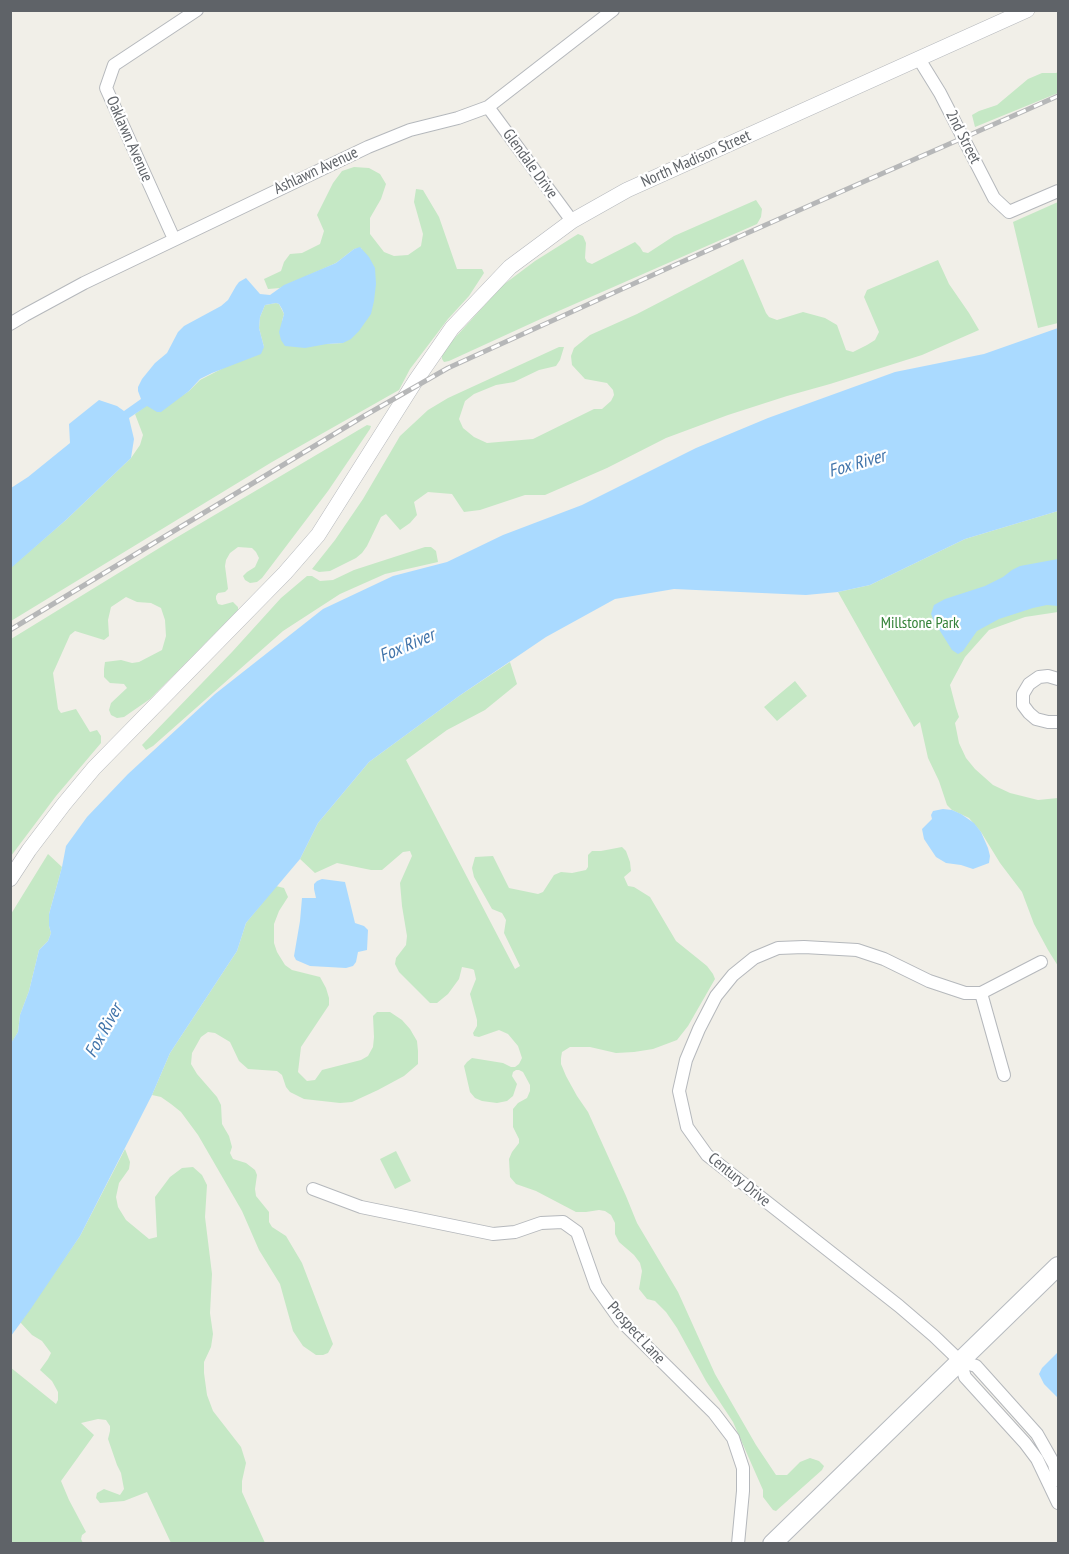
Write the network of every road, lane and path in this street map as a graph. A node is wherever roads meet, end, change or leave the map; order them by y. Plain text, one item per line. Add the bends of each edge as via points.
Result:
1 (197, 10) edge
2 (613, 10) edge
3 (1027, 10) edge
4 (919, 59) junction
5 (488, 107) junction
6 (1059, 191) edge
7 (572, 221) junction
8 (174, 239) junction
9 (10, 324) edge
10 (1059, 679) edge
11 (1059, 722) edge
12 (10, 879) edge
13 (1041, 962) dead end
14 (981, 993) junction
15 (1004, 1075) dead end
16 (313, 1189) dead end
17 (1059, 1266) edge
18 (960, 1361) junction
19 (1059, 1480) edge
20 (1059, 1503) edge
21 (738, 1544) edge
22 (772, 1544) edge

1 - 8 street, Oaklawn Avenue via 114,65 106,88
2 - 5 street, Ashlawn Avenue
3 - 4 street, North Madison Street
4 - 6 street, 2nd Street via 994,198 1009,212
4 - 7 street, North Madison Street via 627,190
5 - 7 street, Glendale Drive
5 - 8 street, Ashlawn Avenue via 368,147
7 - 12 street, North Madison Street via 510,267 452,328 318,536 94,768
8 - 9 street, Ashlawn Avenue
10 - 11 street via 1039,677 1023,694 1023,705 1036,719
13 - 14 street
14 - 15 street
14 - 18 street, Century Drive via 947,988 857,950 778,948 754,958 716,996 690,1049 679,1091 687,1128 707,1155 899,1306
16 - 21 street, Prospect Lane via 360,1207 493,1234 563,1222 577,1232 596,1286 620,1320 714,1413 733,1438 743,1468
17 - 18 main road
18 - 19 street, Century Drive via 976,1366 1027,1421 1047,1449
18 - 20 street, Century Drive via 965,1377 1037,1459
18 - 22 main road

